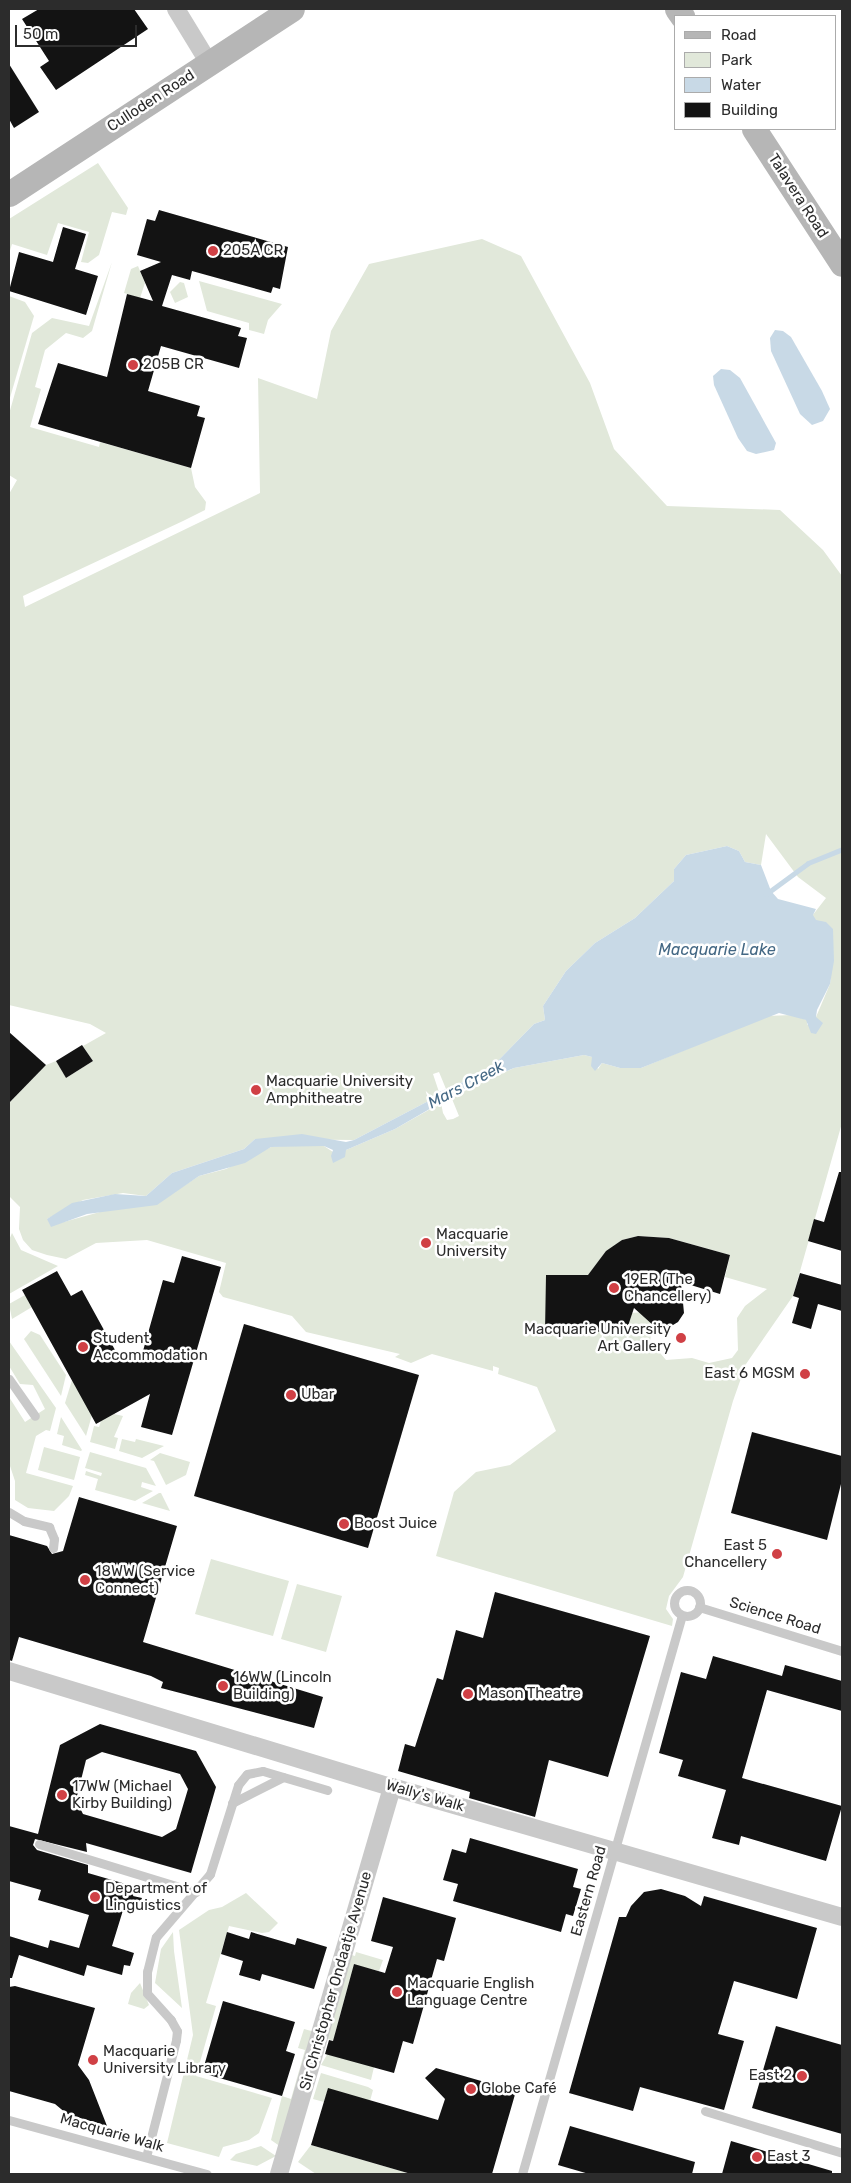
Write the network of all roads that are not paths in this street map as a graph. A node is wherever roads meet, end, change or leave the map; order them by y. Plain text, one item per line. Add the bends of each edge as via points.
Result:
1 (176, 9) edge
2 (292, 9) edge
3 (209, 63) junction
4 (755, 130) edge
5 (9, 194) edge
6 (842, 264) edge
7 (9, 1379) edge
8 (35, 1416) dead end
9 (9, 1512) edge
10 (53, 1548) dead end
11 (699, 1607) junction
12 (682, 1615) junction
13 (842, 1651) edge
14 (9, 1671) edge
15 (283, 1777) junction
16 (392, 1787) junction
17 (327, 1790) dead end
18 (232, 1803) junction
19 (39, 1844) dead end
20 (614, 1851) junction
21 (196, 1892) junction
22 (842, 1917) edge
23 (705, 2111) dead end
24 (9, 2120) edge
25 (842, 2153) edge
26 (146, 2157) junction
27 (207, 2174) edge
28 (279, 2174) edge
29 (522, 2174) edge

1 - 3 street
2 - 3 street, Culloden Road
3 - 5 street, Culloden Road
4 - 6 street, Talavera Road
7 - 8 lane
9 - 10 lane via 24,1521 44,1524 52,1532
11 - 12 lane via 694,1614
11 - 12 lane via 699,1598 694,1592 682,1590 673,1602
11 - 13 lane, Science Road
12 - 20 lane, Eastern Road
14 - 16 street, Wally's Walk
15 - 17 lane
15 - 18 lane
15 - 18 lane via 263,1772 247,1774 238,1785
16 - 20 street, Wally's Walk
16 - 28 street, Sir Christopher Ondaatje Avenue
18 - 21 lane via 210,1874
19 - 21 lane
20 - 22 street, Wally's Walk
20 - 29 lane, Eastern Road
21 - 26 lane via 156,1937 147,1972 147,1993 177,2030 174,2054
23 - 25 lane
24 - 26 lane, Macquarie Walk
26 - 27 lane, Macquarie Walk

